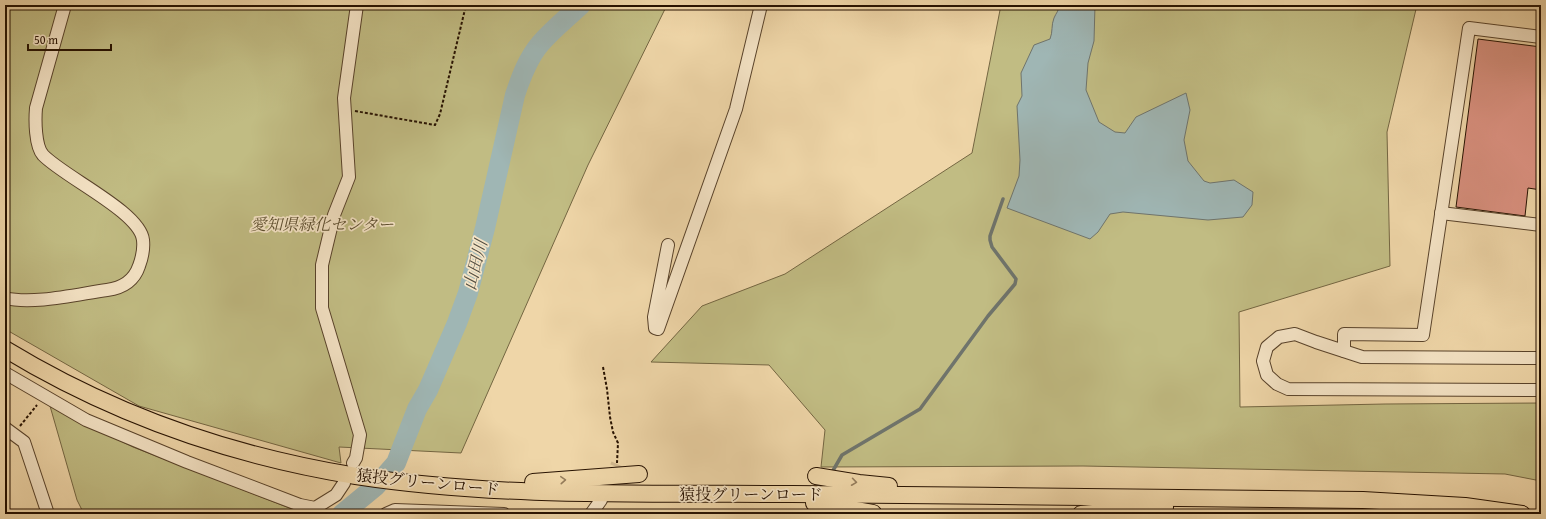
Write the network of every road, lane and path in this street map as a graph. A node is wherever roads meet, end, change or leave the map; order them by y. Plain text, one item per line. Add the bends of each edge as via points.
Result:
1 (65, 5) edge
2 (357, 5) edge
3 (466, 5) edge
4 (761, 5) edge
5 (1541, 37) edge
6 (344, 109) junction
7 (1441, 213) junction
8 (1541, 225) edge
9 (668, 245) dead end
10 (5, 298) edge
11 (5, 349) edge
12 (1344, 351) junction
13 (1541, 358) edge
14 (603, 366) dead end
15 (5, 374) edge
16 (1541, 390) edge
17 (44, 396) junction
18 (9, 431) edge
19 (617, 464) tunnel mouth
20 (351, 474) junction
21 (639, 474) dead end
22 (816, 476) dead end
23 (454, 486) junction
24 (636, 493) junction
25 (1114, 498) junction
26 (1246, 499) junction
27 (601, 500) dead end
28 (316, 511) edge
29 (873, 513) dead end
30 (48, 514) edge
31 (386, 514) edge
32 (488, 514) edge
33 (504, 514) edge
34 (591, 514) edge
35 (1081, 514) edge
36 (1522, 514) edge

1 - 10 street via 36,108 37,140 42,154 126,214 137,226 143,239 143,253 129,283 113,289 32,300
2 - 6 street
3 - 6 path via 440,114 435,125
4 - 9 street via 736,109 658,329 655,328 654,317
5 - 7 street via 1469,28
6 - 20 street via 349,177 334,215 322,265 322,308 360,435
7 - 8 street
7 - 12 street via 1423,335 1344,334
11 - 20 main road, 猿投グリーンロード via 105,402 193,436 286,462
12 - 13 street via 1362,357
12 - 16 street via 1295,334 1279,337 1267,347 1263,361 1267,375 1288,389
14 - 19 path via 610,417 618,443
15 - 17 street
17 - 18 path
17 - 28 street via 86,420
18 - 30 street via 24,442
20 - 23 main road, 猿投グリーンロード
20 - 28 street via 336,495
23 -> 21 main road
22 -> 25 main road via 912,488 1086,494
23 - 24 main road, 猿投グリーンロード
24 - 25 main road, 猿投グリーンロード
24 - 29 main road via 663,497 802,502
25 - 26 main road, 猿投グリーンロード
26 - 35 main road
26 - 36 main road, 猿投グリーンロード via 1418,502
27 - 34 street
31 - 32 street via 395,510
32 - 33 street

